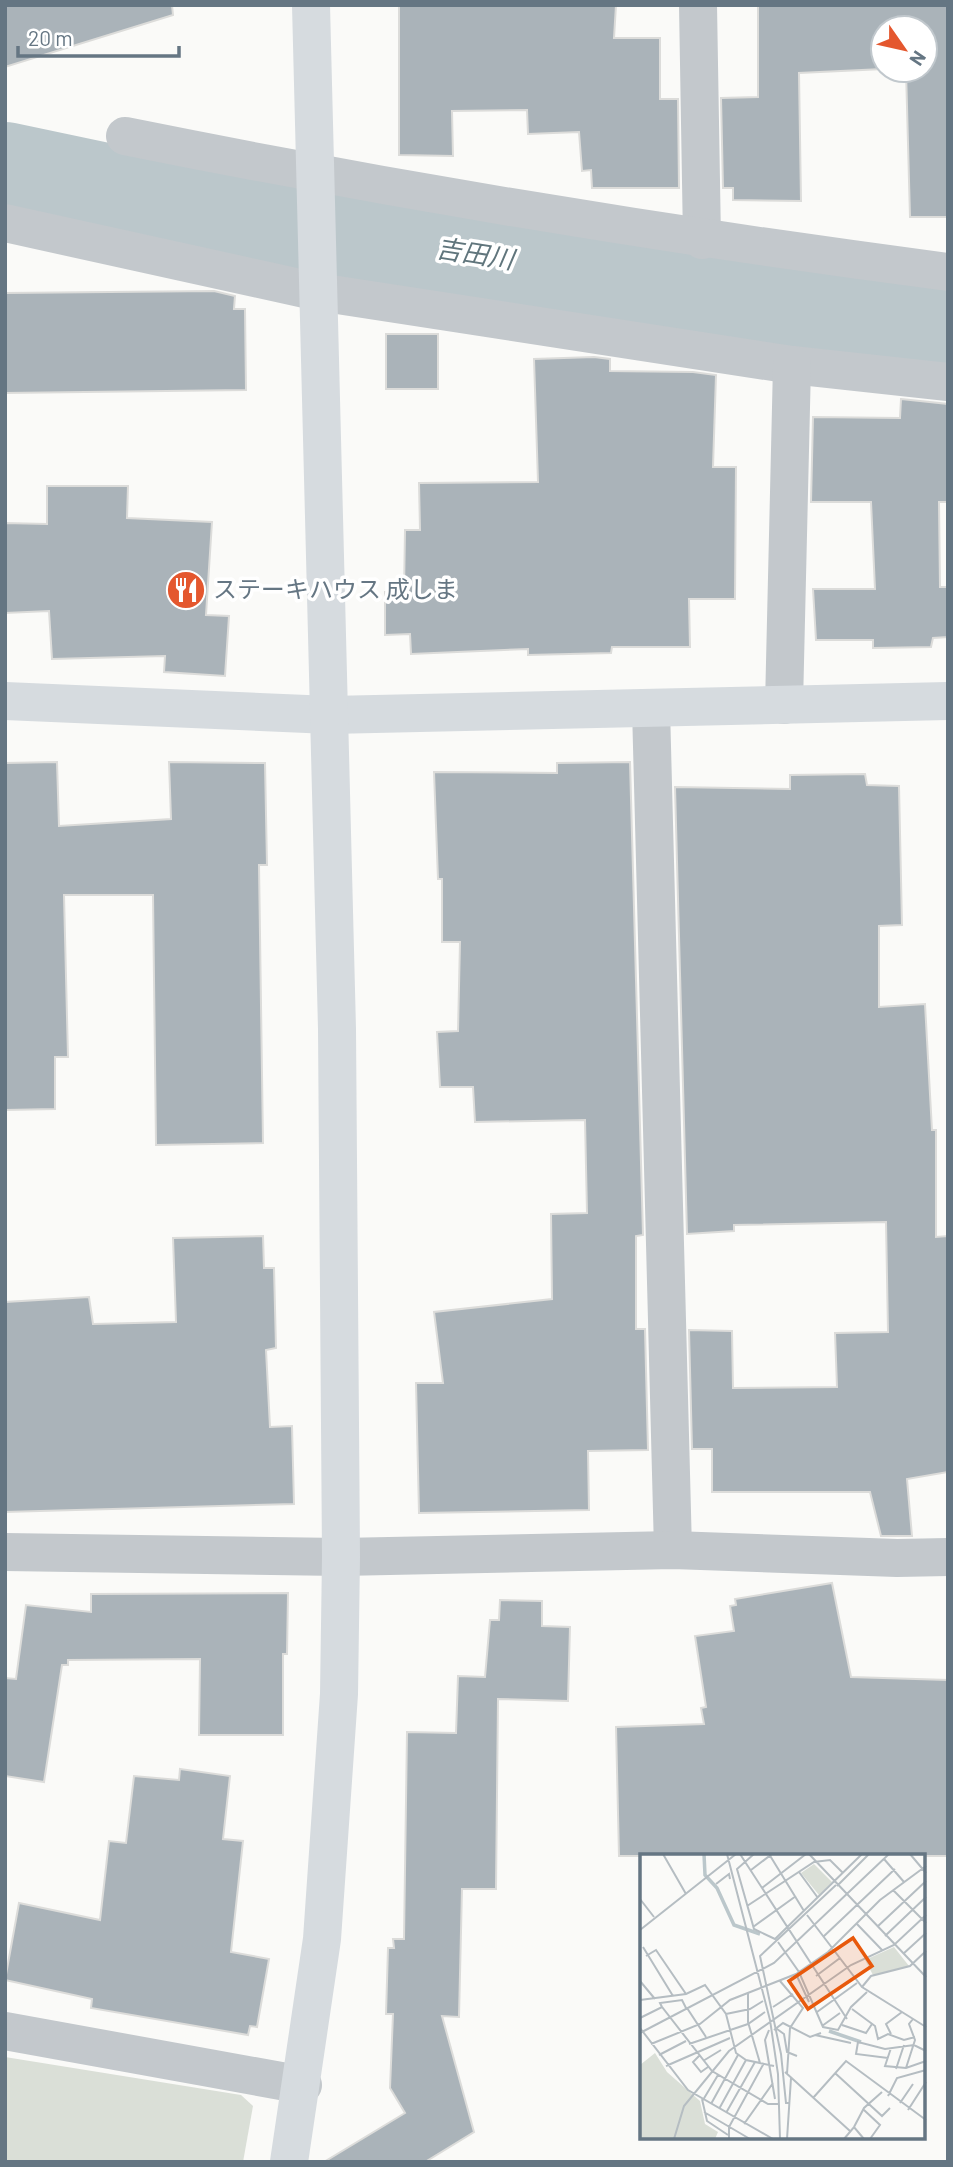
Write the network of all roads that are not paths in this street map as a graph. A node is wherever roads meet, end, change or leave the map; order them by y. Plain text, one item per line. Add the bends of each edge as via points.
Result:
1 (312, 5) edge
2 (698, 5) edge
3 (125, 136) dead end
4 (316, 175) junction
5 (5, 223) edge
6 (702, 240) junction
7 (948, 272) edge
8 (318, 292) junction
9 (792, 365) junction
10 (948, 382) edge
11 (5, 701) edge
12 (948, 701) edge
13 (784, 705) junction
14 (651, 708) junction
15 (330, 715) junction
16 (673, 1550) junction
17 (5, 1552) edge
18 (948, 1556) edge
19 (341, 1558) junction
20 (5, 2031) edge
21 (303, 2085) junction
22 (289, 2162) edge

1 - 4 street
2 - 6 street
3 - 4 street
4 - 6 street
4 - 8 street
5 - 8 street
6 - 7 street
8 - 9 street
8 - 15 street
9 - 10 street
9 - 13 street
11 - 15 street
12 - 13 street
13 - 14 street
14 - 15 street
14 - 16 street
15 - 19 street
16 - 18 street
16 - 19 street
17 - 19 street
19 - 21 street via 333,1804
20 - 21 street
21 - 22 street

